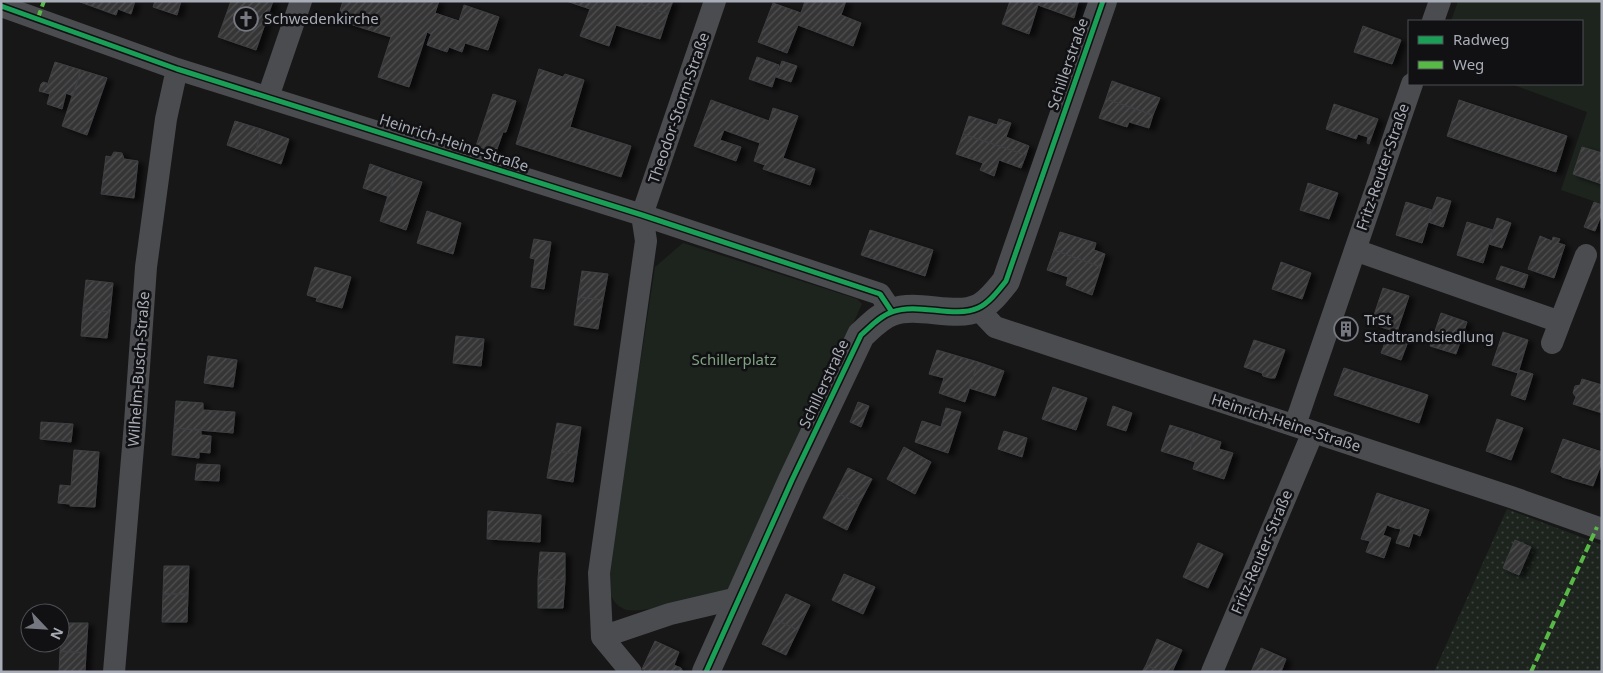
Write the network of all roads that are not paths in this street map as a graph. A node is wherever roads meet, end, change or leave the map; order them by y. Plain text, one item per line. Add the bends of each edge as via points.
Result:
1 (301, 1) edge
2 (715, 1) edge
3 (1103, 1) edge
4 (1440, 1) edge
5 (1, 6) edge
6 (41, 10) edge
7 (1434, 20) edge
8 (177, 69) junction
9 (1412, 85) edge
10 (268, 97) junction
11 (642, 215) junction
12 (1355, 250) junction
13 (1586, 254) dead end
14 (977, 308) junction
15 (892, 312) junction
16 (1560, 322) junction
17 (1552, 342) dead end
18 (1304, 429) junction
19 (1602, 529) edge
20 (738, 598) junction
21 (602, 637) junction
22 (114, 672) edge
23 (631, 672) edge
24 (706, 672) edge
25 (1212, 672) edge

1 - 10 street
2 - 11 street, Theodor-Storm-Straße
3 - 14 street, Schillerstraße via 1006,281 993,297
4 - 7 street
5 - 6 street, Heinrich-Heine-Straße
6 - 8 street, Heinrich-Heine-Straße
8 - 10 street, Heinrich-Heine-Straße
8 - 22 street, Wilhelm-Busch-Straße via 166,119 146,267
9 - 12 street, Fritz-Reuter-Straße
10 - 11 street, Heinrich-Heine-Straße
11 - 15 street, Heinrich-Heine-Straße via 880,294
11 - 21 street via 646,241 599,573
12 - 16 street, Fritz-Reuter-Straße
12 - 18 street, Fritz-Reuter-Straße
13 - 16 street
14 - 15 street, Schillerstraße via 957,312 914,308
14 - 18 street, Heinrich-Heine-Straße via 996,327
15 - 20 street, Schillerstraße via 861,335
16 - 17 street
18 - 19 street, Heinrich-Heine-Straße
18 - 25 street, Fritz-Reuter-Straße
20 - 21 street via 670,614
20 - 24 street, Schillerstraße
21 - 23 street

